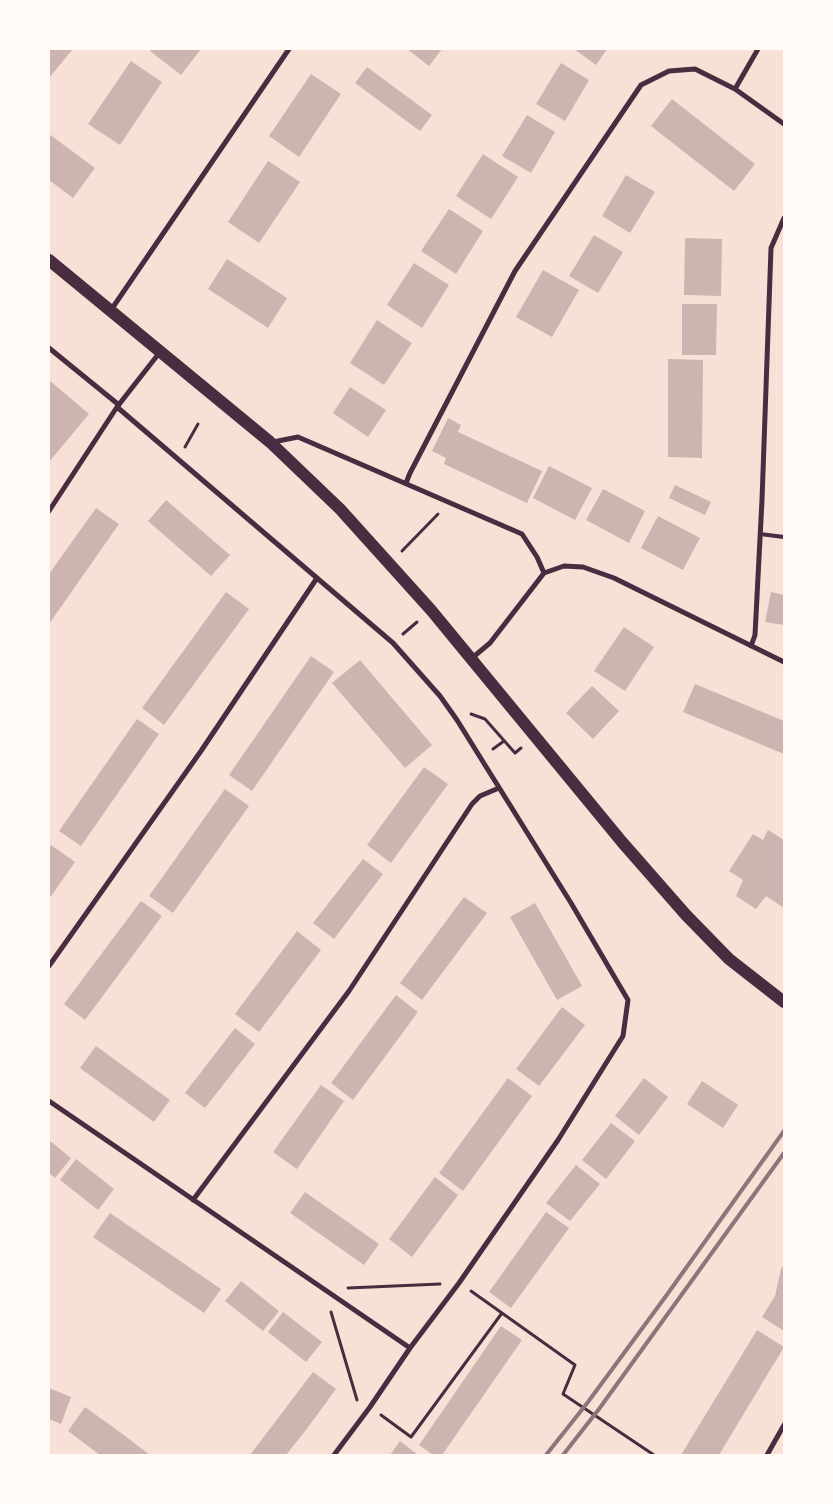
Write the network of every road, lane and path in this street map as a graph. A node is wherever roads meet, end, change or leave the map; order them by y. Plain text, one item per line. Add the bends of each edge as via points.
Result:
1 (289, 49) edge
2 (758, 49) edge
3 (734, 89) junction
4 (784, 124) edge
5 (784, 218) edge
6 (49, 260) edge
7 (111, 310) junction
8 (49, 348) edge
9 (160, 352) junction
10 (118, 406) junction
11 (198, 424) dead end
12 (270, 442) junction
13 (184, 449) dead end
14 (406, 483) junction
15 (442, 510) dead end
16 (49, 511) edge
17 (760, 534) junction
18 (784, 537) edge
19 (390, 563) junction
20 (544, 573) junction
21 (318, 578) junction
22 (419, 620) dead end
23 (404, 634) dead end
24 (751, 646) junction
25 (471, 660) junction
26 (784, 662) edge
27 (468, 714) dead end
28 (504, 741) junction
29 (522, 748) dead end
30 (492, 750) dead end
31 (499, 788) junction
32 (49, 966) edge
33 (784, 1002) edge
34 (49, 1101) edge
35 (193, 1200) junction
36 (460, 1283) junction
37 (324, 1289) junction
38 (472, 1292) dead end
39 (502, 1313) junction
40 (410, 1348) junction
41 (370, 1408) junction
42 (362, 1418) junction
43 (784, 1425) edge
44 (334, 1455) edge
45 (654, 1455) edge
46 (767, 1455) edge

1 - 7 street
2 - 3 street
3 - 4 street
3 - 14 street via 695,69 669,71 641,85 515,271
5 - 17 street via 771,248
6 - 7 main road
7 - 9 main road
8 - 10 street
9 - 10 street
9 - 12 main road
10 - 16 street
10 - 21 street
11 - 13 path
12 - 14 street via 298,437
12 - 19 main road via 340,509
14 - 20 street via 522,534
15 - 19 path
17 - 18 lane
17 - 24 street
19 - 25 main road
20 - 24 street via 564,566 614,578
20 - 25 street via 490,643
21 - 31 street via 393,643 440,696
21 - 32 street via 201,752
22 - 23 path
24 - 26 street
25 - 33 main road via 686,915 730,959
27 - 28 path via 485,719
28 - 29 path via 515,753
28 - 30 path
31 - 35 street via 480,796 472,804 349,990
31 - 36 street via 628,1000 622,1036 558,1140
34 - 35 street
35 - 37 street
36 - 37 path
36 - 40 street
37 - 40 street
37 - 42 path
38 - 39 path
39 - 41 path via 411,1438
39 - 45 path via 575,1365 563,1394
40 - 41 street
41 - 42 street
42 - 44 street
43 - 46 street

